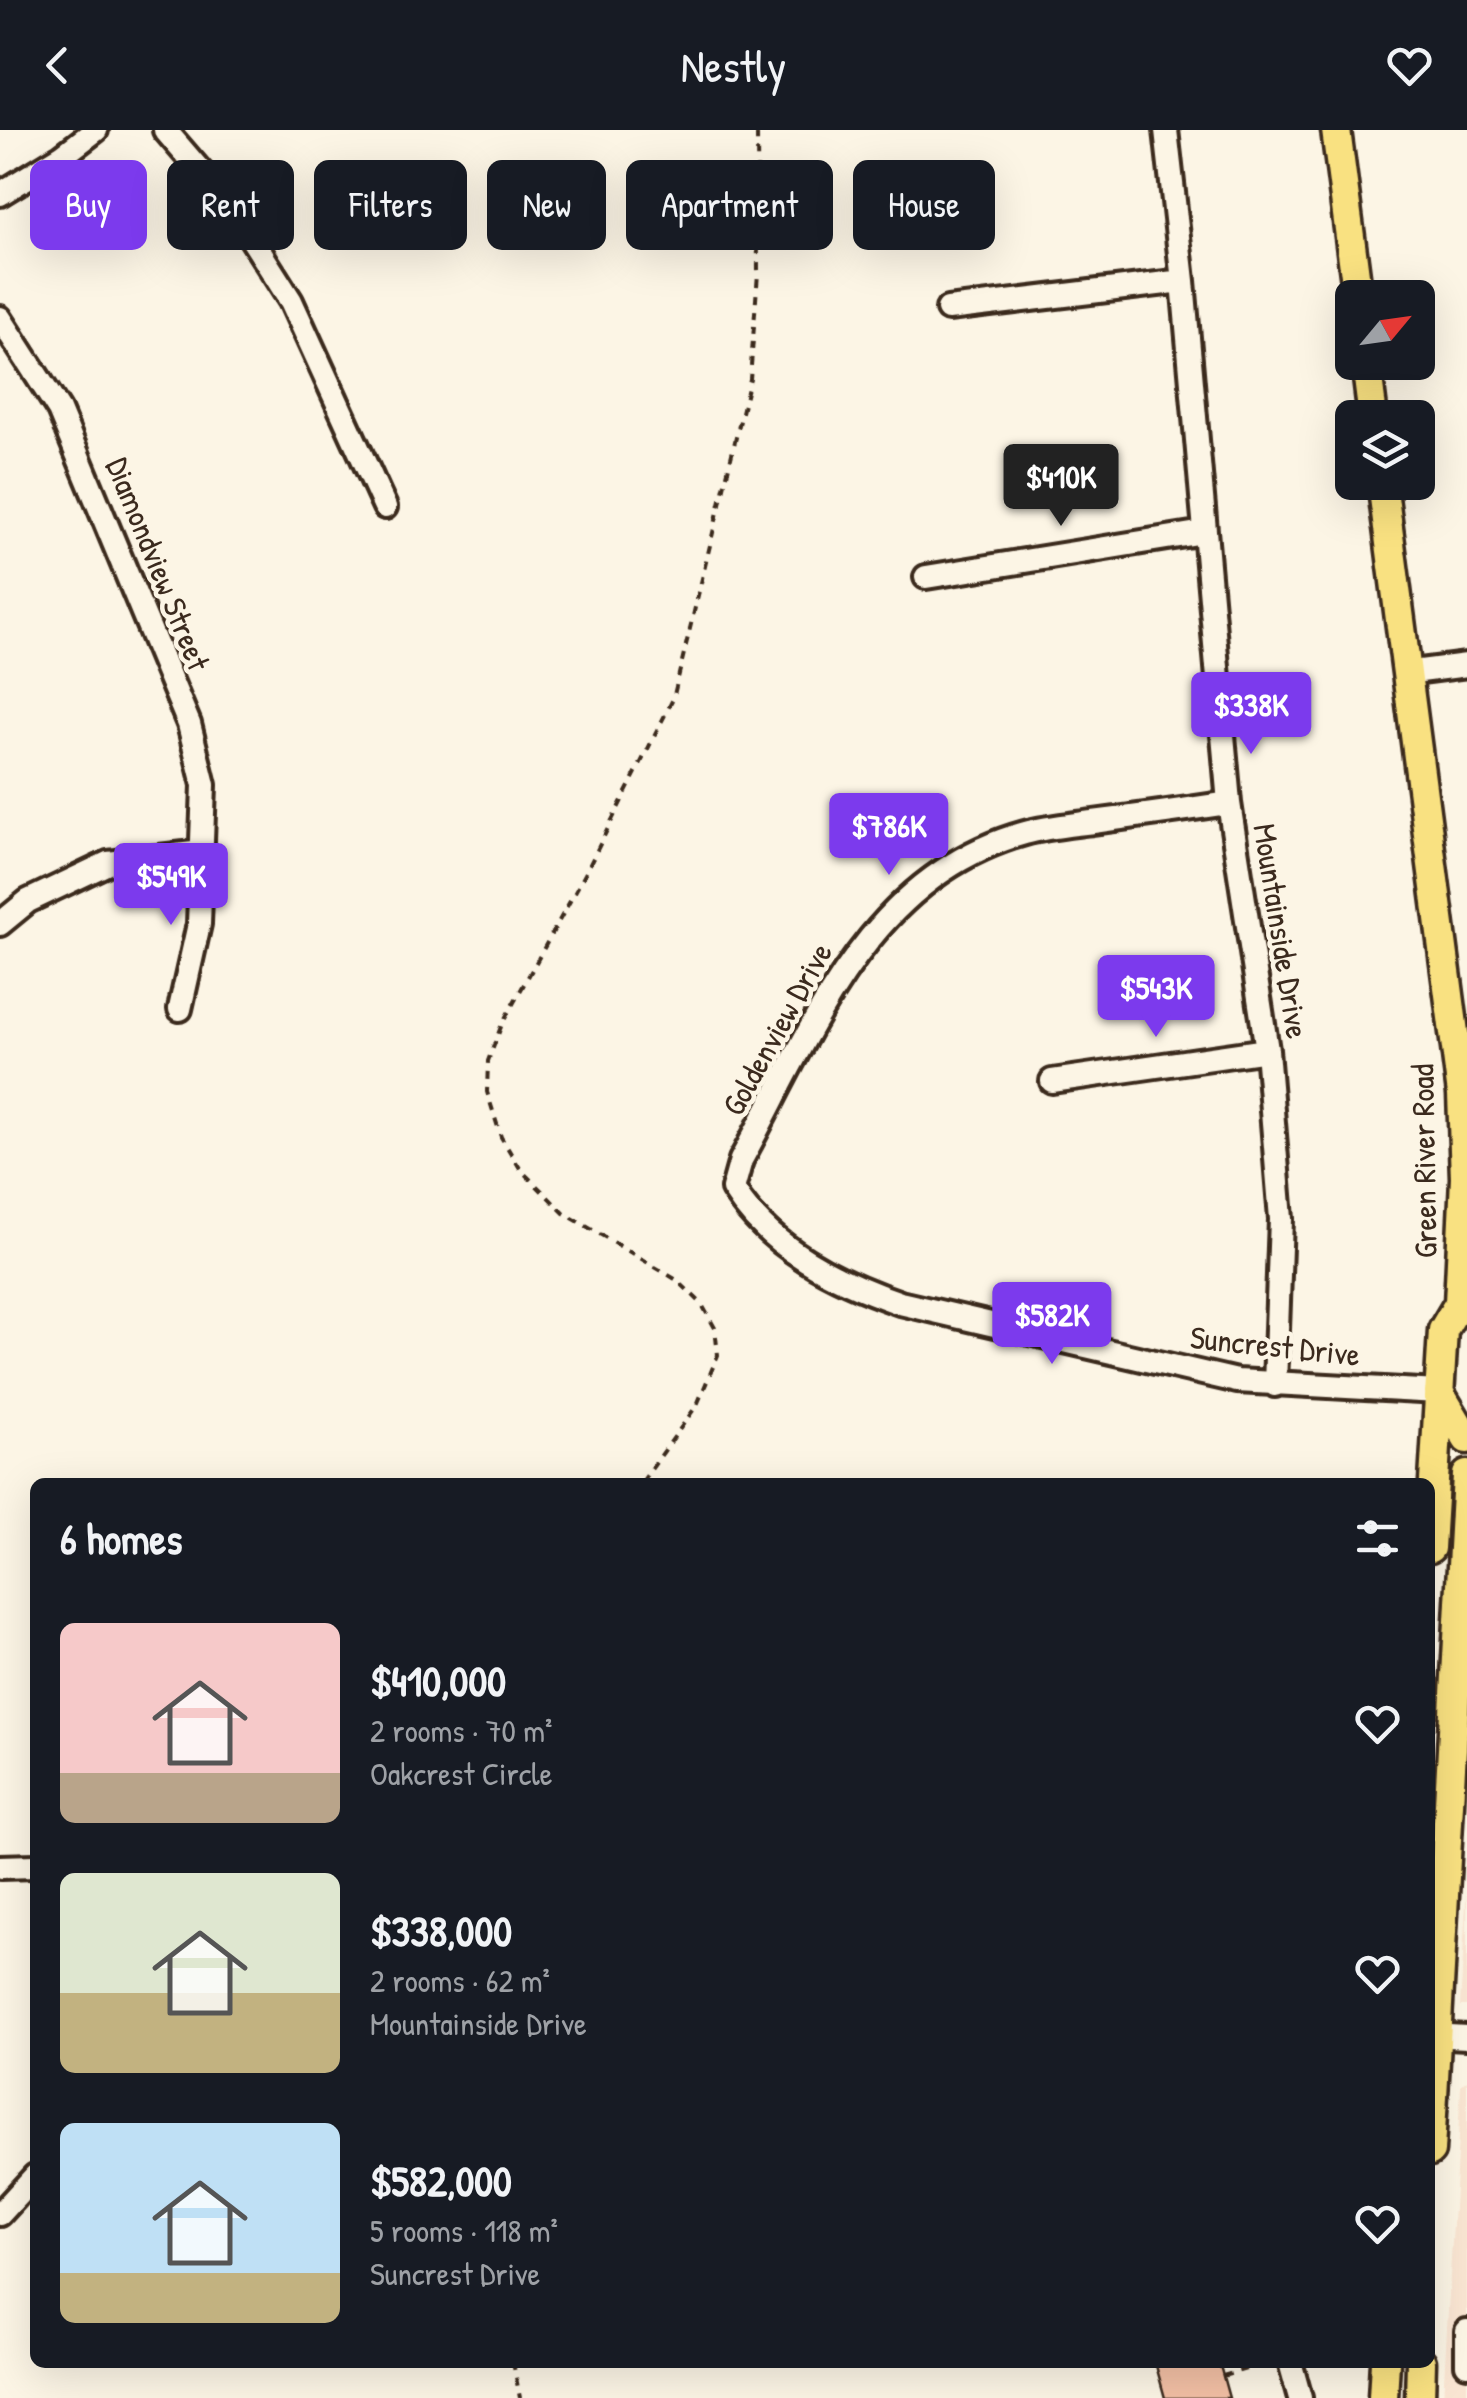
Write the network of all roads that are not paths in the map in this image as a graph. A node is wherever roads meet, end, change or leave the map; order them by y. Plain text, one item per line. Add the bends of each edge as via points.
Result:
1 (96, 130) edge
2 (164, 130) edge
3 (1166, 130) edge
4 (1336, 130) edge
5 (0, 194) edge
6 (1356, 280) edge
7 (1183, 281) junction
8 (948, 309) dead end
9 (0, 318) edge
10 (1384, 500) edge
11 (385, 507) dead end
12 (1204, 532) junction
13 (926, 577) dead end
14 (1467, 664) edge
15 (1405, 673) junction
16 (1228, 803) junction
17 (202, 852) junction
18 (0, 924) edge
19 (180, 1009) dead end
20 (1267, 1050) junction
21 (1052, 1081) dead end
22 (1465, 1094) edge
23 (733, 1189) joint
24 (1465, 1245) edge
25 (1463, 1311) edge
26 (1275, 1385) junction
27 (1439, 1392) junction
28 (1467, 1439) edge
29 (1467, 1475) edge
30 (1434, 1478) edge
31 (1435, 1712) edge
32 (1452, 1727) junction
33 (0, 1866) edge
34 (30, 1866) edge
35 (1435, 2003) edge
36 (1435, 2035) edge
37 (1467, 2037) edge
38 (30, 2181) edge
39 (0, 2214) edge
40 (1467, 2331) edge
41 (1467, 2364) edge
42 (1292, 2368) edge
43 (1386, 2368) edge
44 (1421, 2368) edge
45 (1300, 2398) edge
46 (1383, 2398) edge
47 (1420, 2398) edge

1 - 5 street
2 - 11 street via 232,208 291,301
3 - 7 street, Mountainside Drive
4 - 6 main road
7 - 8 street
7 - 12 street, Mountainside Drive
9 - 17 street, Diamondview Street via 59,410 189,724 204,785
10 - 15 main road, Green River Road
12 - 13 street
12 - 16 street, Mountainside Drive
14 - 15 street
15 - 22 main road, Green River Road
16 - 20 street, Mountainside Drive
16 - 23 street, Goldenview Drive via 1030,831 944,867 856,953 740,1160
17 - 18 street via 108,862 28,901
17 - 19 street, Diamondview Street via 199,924
20 - 21 street
20 - 26 street, Mountainside Drive via 1281,1219
22 - 24 main road, Green River Road
23 - 26 street, Suncrest Drive via 749,1215 806,1260 900,1303 1180,1370
24 - 25 main road, Green River Road
25 - 27 main road, Green River Road via 1443,1330
26 - 27 street, Suncrest Drive
27 - 28 main road
27 - 30 main road, Green River Road
29 - 32 main road
31 - 32 main road
32 - 35 main road
33 - 34 street
36 - 37 street
38 - 39 street
40 - 41 street
42 - 45 street
43 - 46 main road
44 - 47 main road

